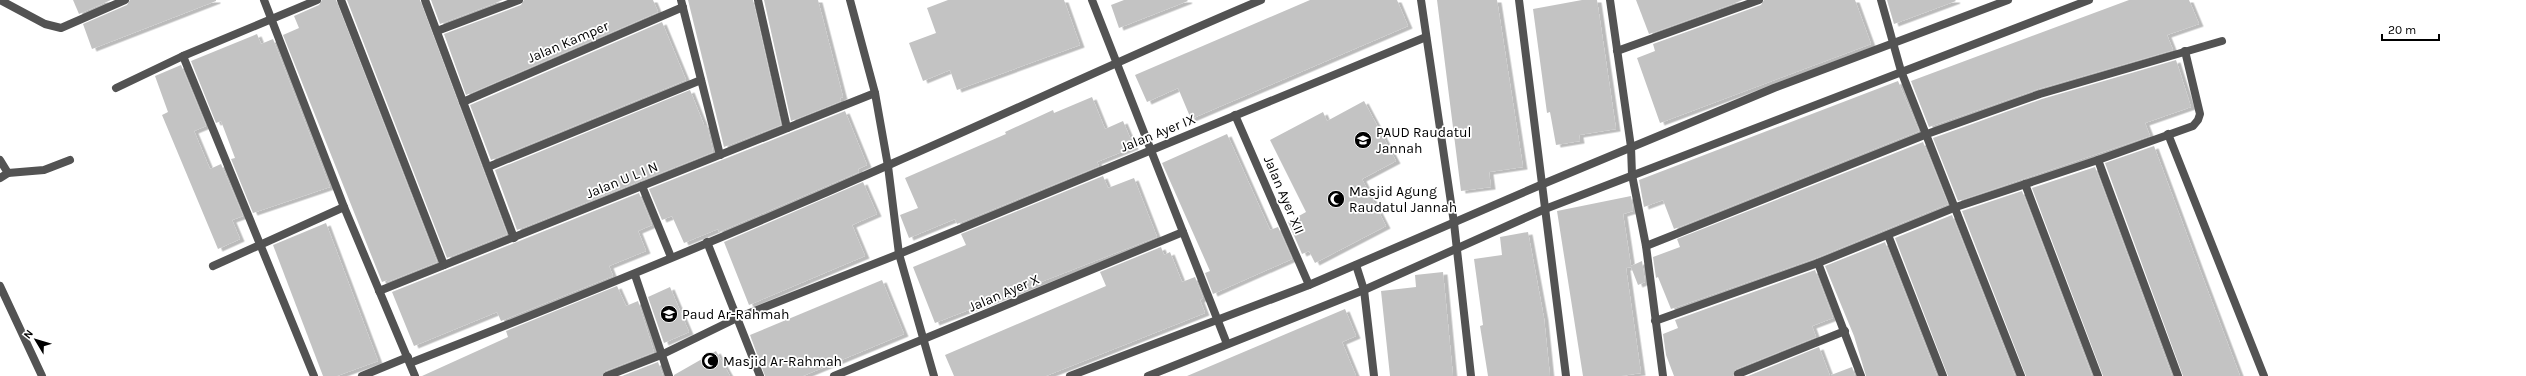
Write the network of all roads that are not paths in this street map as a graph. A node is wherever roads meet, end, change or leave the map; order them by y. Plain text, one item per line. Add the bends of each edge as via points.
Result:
1 (0, 0) edge
2 (125, 0) edge
3 (264, 0) edge
4 (317, 0) edge
5 (341, 0) edge
6 (425, 0) edge
7 (519, 0) edge
8 (758, 0) edge
9 (850, 0) edge
10 (1092, 0) edge
11 (1421, 0) edge
12 (1519, 0) edge
13 (1610, 0) edge
14 (1759, 0) edge
15 (1881, 0) edge
16 (2008, 0) edge
17 (2089, 0) edge
18 (1258, 1) edge
19 (682, 4) edge
20 (272, 18) junction
21 (437, 31) junction
22 (1426, 36) junction
23 (2222, 41) dead end
24 (1893, 42) junction
25 (2185, 50) junction
26 (1617, 51) junction
27 (183, 56) junction
28 (1117, 64) junction
29 (1902, 71) junction
30 (701, 80) junction
31 (116, 88) dead end
32 (875, 93) junction
33 (463, 102) junction
34 (1235, 115) junction
35 (787, 128) junction
36 (1927, 134) junction
37 (2168, 134) junction
38 (1631, 147) junction
39 (1150, 150) junction
40 (720, 155) junction
41 (0, 160) edge
42 (70, 160) dead end
43 (2098, 160) junction
44 (888, 166) junction
45 (488, 167) junction
46 (8, 173) junction
47 (1632, 175) junction
48 (0, 178) edge
49 (1543, 184) junction
50 (2025, 184) junction
51 (642, 186) junction
52 (344, 207) junction
53 (1956, 207) junction
54 (1545, 209) junction
55 (1454, 223) junction
56 (1183, 232) junction
57 (1888, 235) junction
58 (514, 238) junction
59 (707, 242) junction
60 (261, 244) junction
61 (1646, 246) junction
62 (1457, 248) junction
63 (899, 254) junction
64 (671, 257) junction
65 (1818, 263) junction
66 (444, 265) junction
67 (1356, 265) junction
68 (213, 266) dead end
69 (635, 275) junction
70 (1309, 285) junction
71 (0, 286) edge
72 (1364, 290) junction
73 (379, 291) junction
74 (737, 318) junction
75 (1217, 319) junction
76 (1655, 321) junction
77 (1845, 331) junction
78 (923, 340) junction
79 (1227, 344) junction
80 (661, 355) junction
81 (409, 360) junction
82 (1738, 374) dead end
83 (42, 376) edge
84 (314, 376) edge
85 (362, 376) edge
86 (415, 376) edge
87 (607, 376) edge
88 (669, 376) edge
89 (760, 376) edge
90 (834, 376) edge
91 (934, 376) edge
92 (1070, 376) edge
93 (1148, 376) edge
94 (1374, 376) edge
95 (1471, 376) edge
96 (1566, 376) edge
97 (1662, 376) edge
98 (1861, 376) edge
99 (1943, 376) edge
100 (2021, 376) edge
101 (2098, 376) edge
102 (2178, 376) edge
103 (2264, 376) edge

1 - 2 street via 45,24 61,28
3 - 20 street
4 - 20 street
5 - 66 street
6 - 21 street
7 - 21 street
8 - 35 street
9 - 32 street
10 - 28 street
11 - 22 street
12 - 49 street
13 - 26 street
14 - 26 street
15 - 24 street
16 - 24 street
17 - 29 street
18 - 28 street
19 - 30 street
19 - 33 street, Jalan Kamper
20 - 27 street
20 - 52 street
21 - 33 street
22 - 34 street, Jalan Ayer IX
22 - 55 street
23 - 25 street
24 - 29 street
24 - 38 street
25 - 36 street via 2040,94
25 - 37 street via 2200,114 2193,126
26 - 38 street
27 - 31 street
27 - 60 street
28 - 39 street
28 - 44 street
29 - 36 street
29 - 47 street
30 - 40 street
30 - 45 street
32 - 35 street, Jalan U L I N
32 - 44 street
33 - 45 street
34 - 39 street, Jalan Ayer IX
34 - 70 street, Jalan Ayer XII
35 - 40 street, Jalan U L I N
36 - 53 street
36 - 61 street
37 - 43 street
37 - 103 street
38 - 47 street
38 - 49 street
39 - 56 street
39 - 63 street, Jalan Ayer IX
40 - 51 street, Jalan U L I N
41 - 46 street
42 - 46 street via 44,170
43 - 50 street
43 - 102 street
44 - 59 street
44 - 63 street
45 - 58 street
46 - 48 street
47 - 54 street
47 - 61 street
49 - 54 street
49 - 55 street
50 - 53 street
50 - 101 street
51 - 58 street, Jalan U L I N
51 - 64 street
52 - 60 street
52 - 73 street
53 - 57 street
53 - 100 street
54 - 62 street
54 - 96 street
55 - 62 street
55 - 67 street
56 - 75 street
56 - 78 street, Jalan Ayer X
57 - 65 street
57 - 99 street
58 - 66 street, Jalan U L I N
59 - 64 street
59 - 74 street
60 - 68 street
60 - 84 street
61 - 76 street
62 - 72 street
62 - 95 street
63 - 74 street, Jalan Ayer IX
63 - 78 street
64 - 69 street
65 - 76 street
65 - 77 street
66 - 73 street, Jalan U L I N
67 - 70 street
67 - 72 street
69 - 80 street
69 - 81 street
70 - 75 street
71 - 83 street
72 - 79 street
72 - 94 street
73 - 81 street
74 - 80 street, Jalan Ayer IX
74 - 89 street
75 - 79 street
75 - 92 street
76 - 97 street
77 - 82 street
77 - 98 street
78 - 90 street, Jalan Ayer X
78 - 91 street
79 - 93 street
80 - 87 street, Jalan Ayer IX
80 - 88 street
81 - 85 street
81 - 86 street

